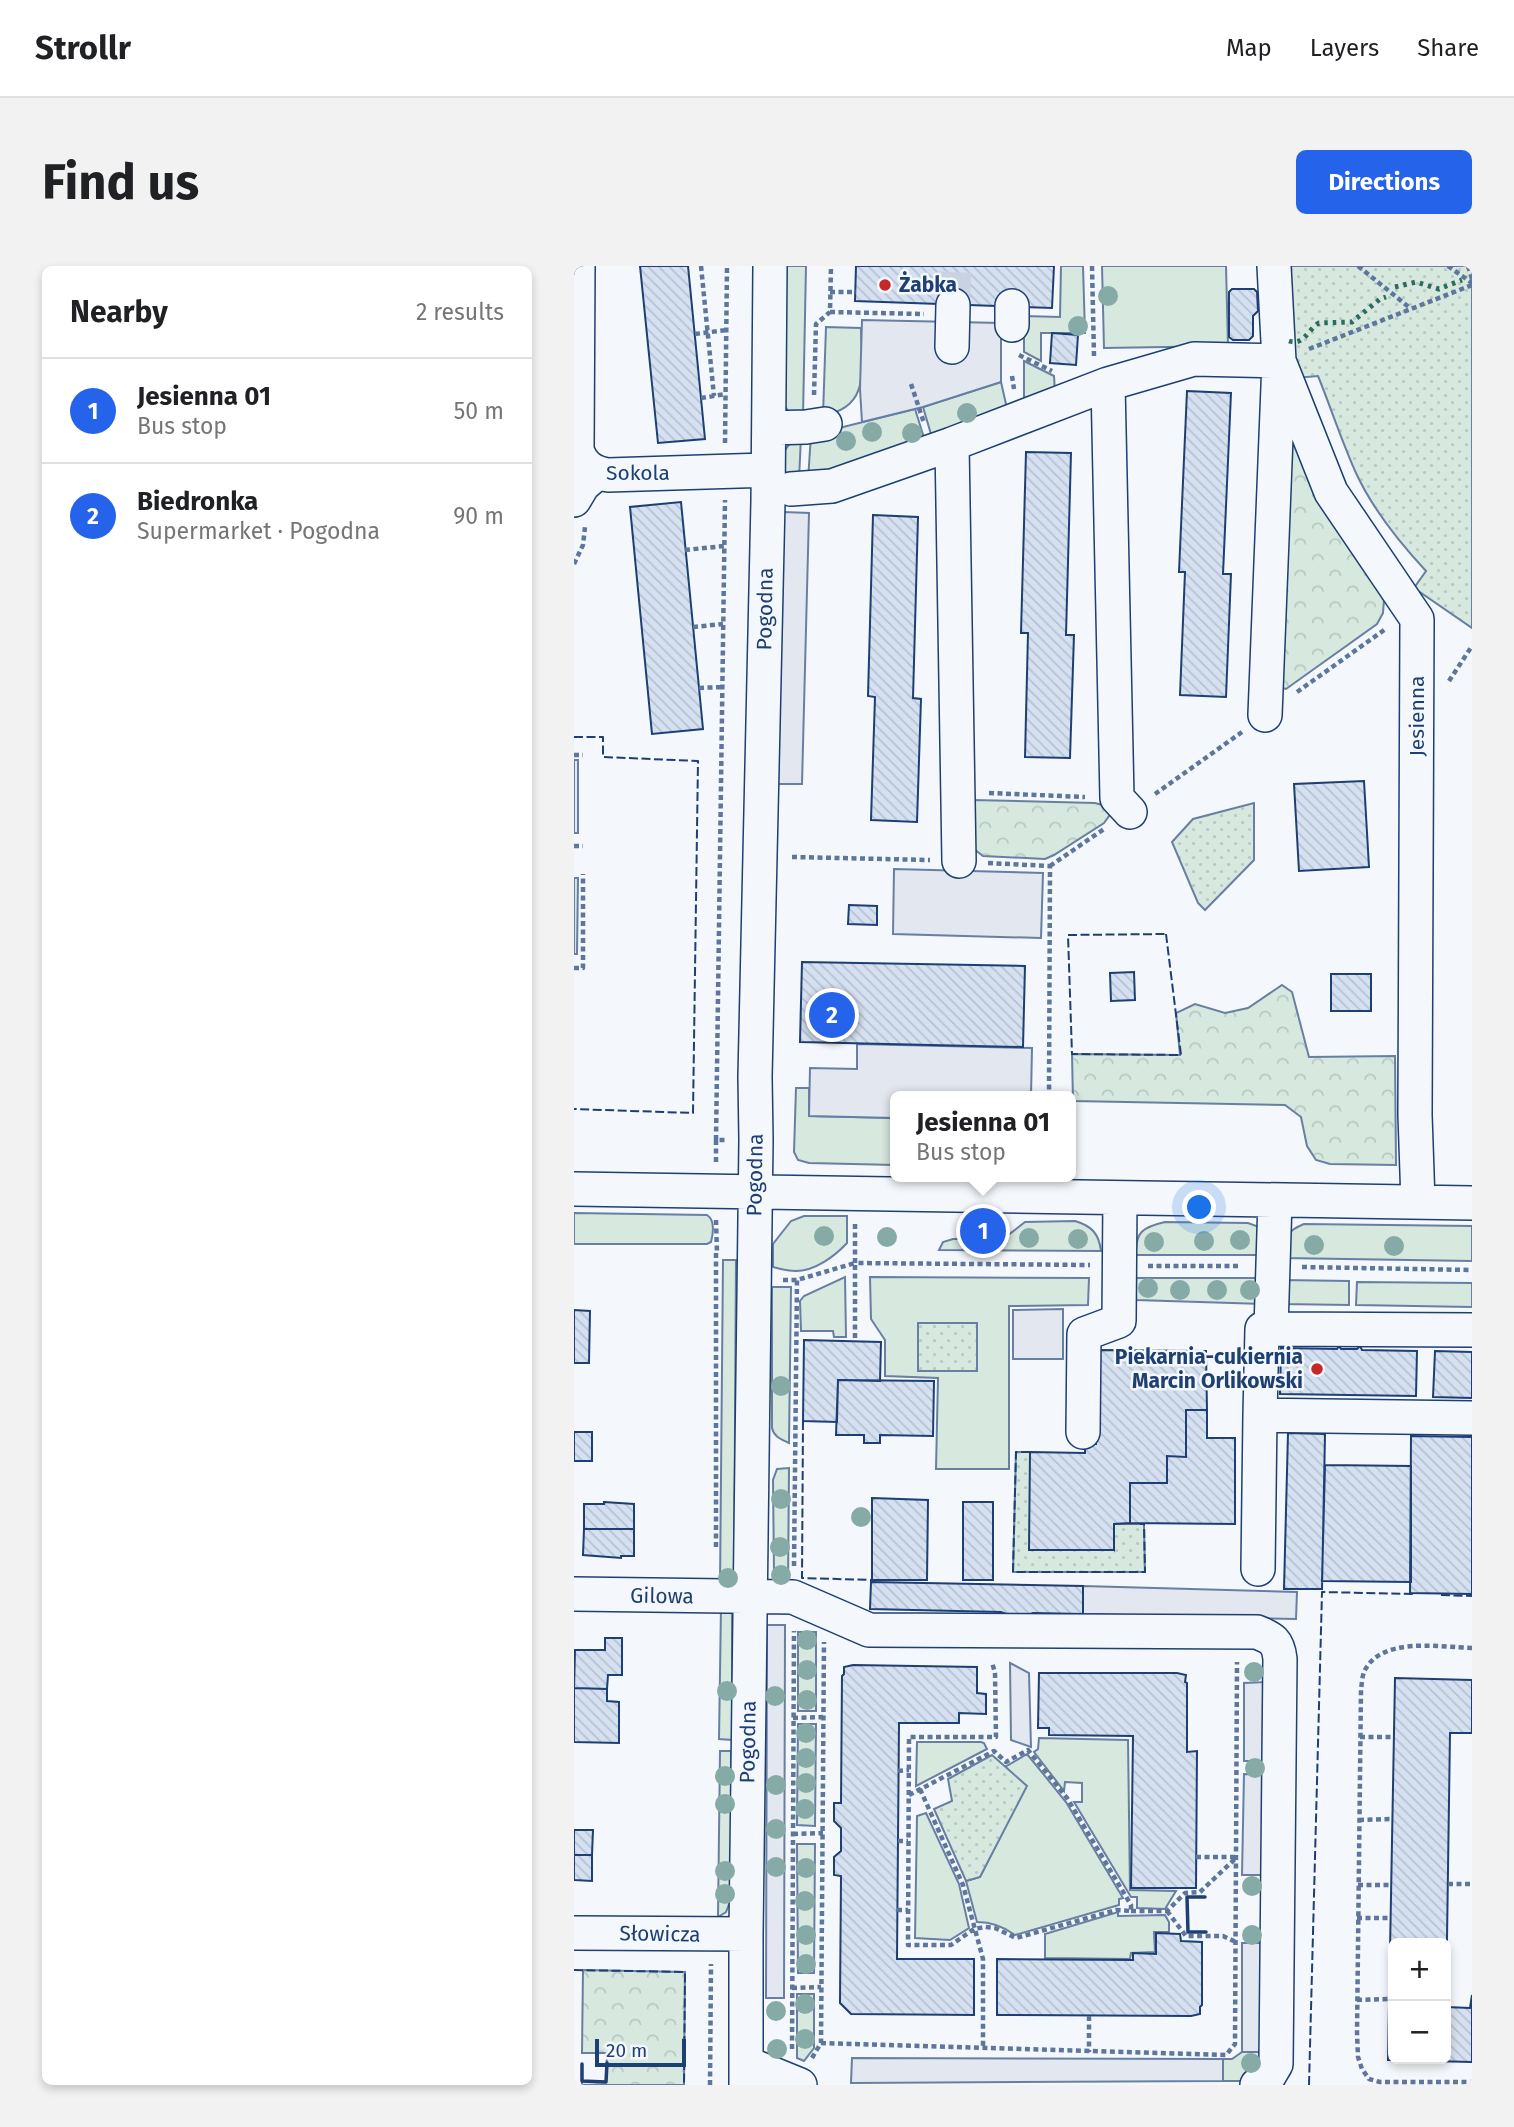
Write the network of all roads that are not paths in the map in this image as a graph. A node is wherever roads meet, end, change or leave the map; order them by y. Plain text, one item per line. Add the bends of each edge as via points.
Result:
1 (578, 266) edge
2 (770, 266) edge
3 (1274, 266) edge
4 (953, 304) tunnel mouth
5 (952, 347) dead end
6 (1279, 361) junction
7 (1101, 387) junction
8 (819, 425) road end
9 (769, 428) junction
10 (942, 447) junction
11 (597, 473) junction
12 (780, 480) junction
13 (574, 500) edge
14 (1265, 715) road end
15 (1124, 805) road end
16 (959, 861) road end
17 (574, 1189) edge
18 (754, 1192) junction
19 (1120, 1198) junction
20 (1275, 1200) junction
21 (1418, 1202) junction
22 (1472, 1203) edge
23 (1271, 1329) junction
24 (1472, 1330) edge
25 (1260, 1415) junction
26 (1472, 1418) edge
27 (1083, 1432) dead end
28 (1258, 1569) dead end
29 (574, 1594) edge
30 (750, 1596) junction
31 (574, 1933) edge
32 (729, 1934) junction
33 (805, 2073) edge
34 (746, 2074) edge
35 (1257, 2085) edge

1 - 11 street, Sokola via 577,450 581,461
2 - 9 street, Pogodna
3 - 6 street, Jesienna
4 - 5 street
6 - 7 street via 1194,359
6 - 14 street
6 - 21 street, Jesienna via 1331,492 1417,619
7 - 10 street
7 - 15 street
8 - 9 street
9 - 12 street, Pogodna
10 - 12 street via 832,486
10 - 16 street
11 - 12 street, Sokola via 724,471
11 - 13 street
12 - 18 street, Pogodna via 758,877
17 - 18 street
18 - 19 street
18 - 30 street, Pogodna
19 - 20 street
19 - 27 street via 1119,1321 1084,1334
20 - 21 street
20 - 23 street
21 - 22 street
23 - 24 street
23 - 25 street via 1262,1328
25 - 26 street
25 - 28 street
29 - 30 street, Gilowa
30 - 32 street, Pogodna
30 - 35 street, Gilowa via 793,1597 869,1630 1257,1632 1270,1637 1279,1647 1280,1659 1276,2064 1266,2081
31 - 32 street, Słowicza
32 - 34 street, Pogodna
33 - 34 street

